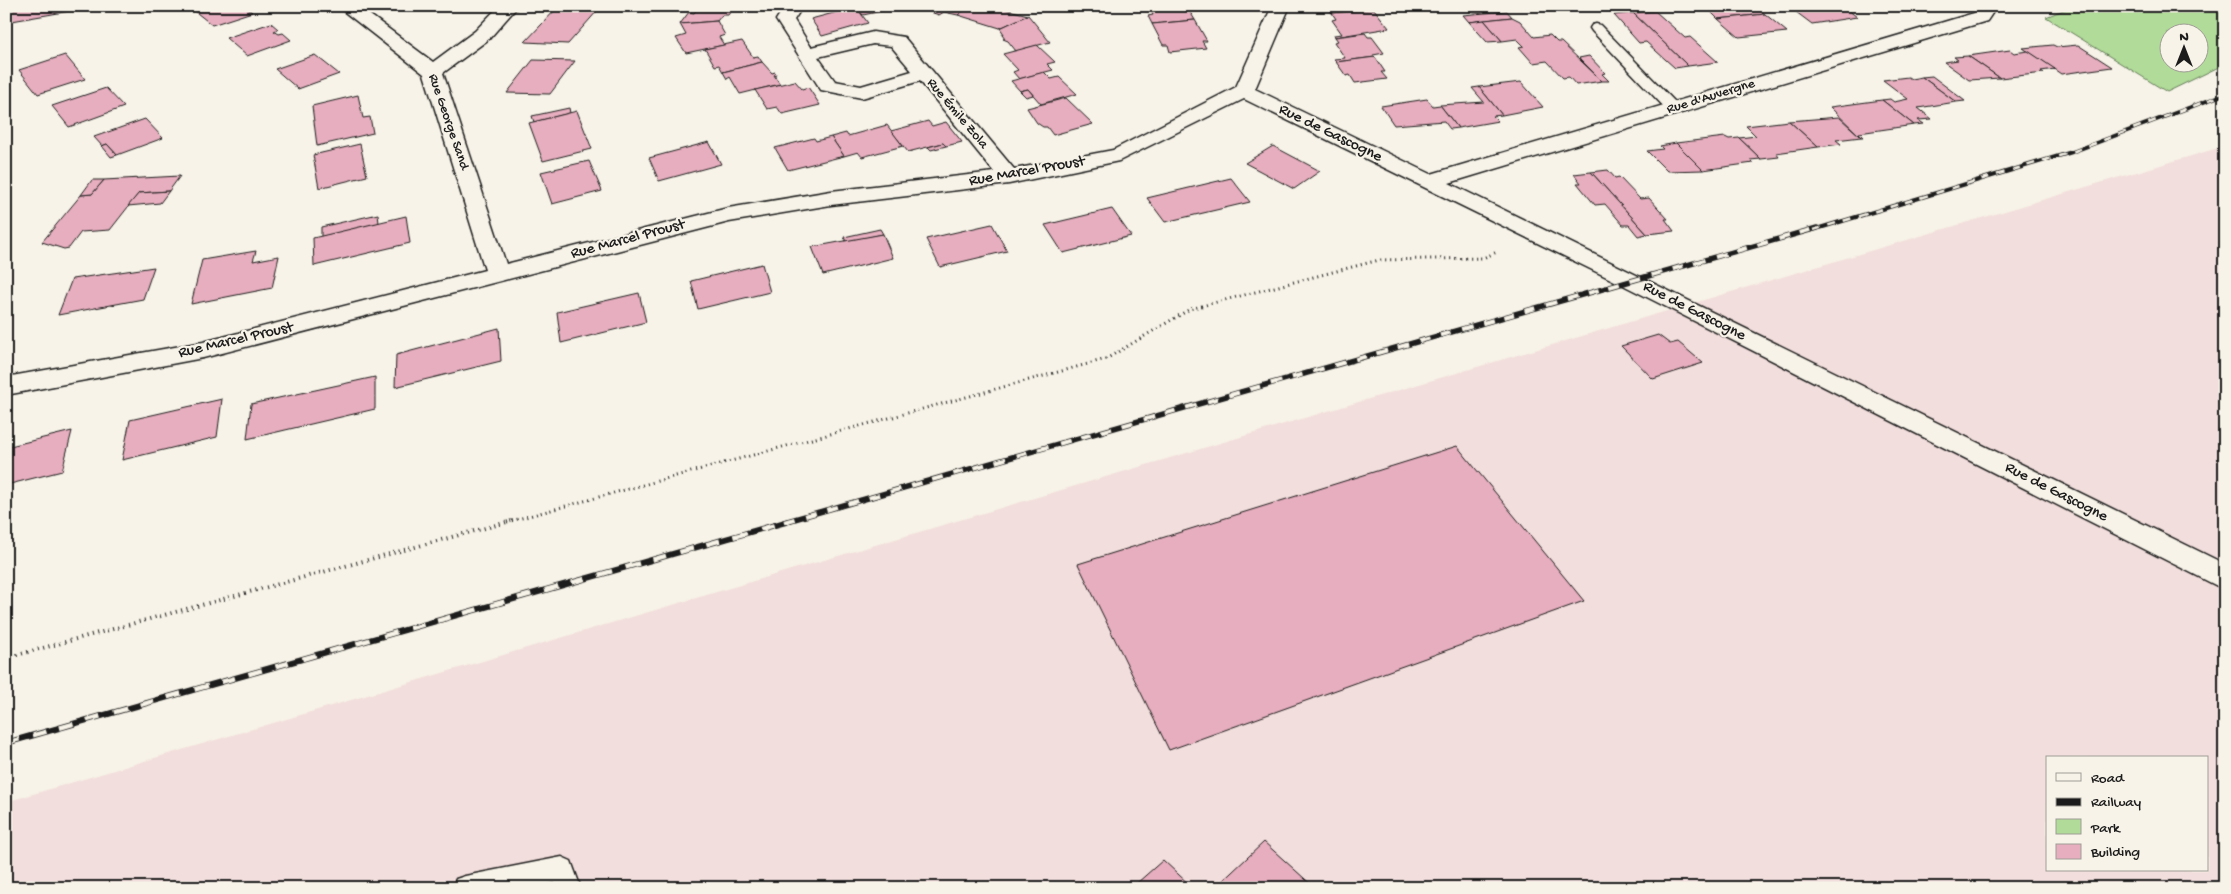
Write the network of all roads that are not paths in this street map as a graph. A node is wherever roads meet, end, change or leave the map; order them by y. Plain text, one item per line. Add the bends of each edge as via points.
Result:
1 (346, 6) edge
2 (509, 6) edge
3 (794, 6) edge
4 (1280, 6) edge
5 (1988, 6) edge
6 (1596, 28) dead end
7 (806, 54) junction
8 (433, 71) junction
9 (924, 74) junction
10 (1244, 91) junction
11 (1673, 108) junction
12 (1009, 177) junction
13 (1428, 182) junction
14 (498, 275) junction
15 (6, 386) edge
16 (2225, 578) edge
17 (465, 888) edge
18 (568, 888) edge

1 - 8 street, Rue George Sand
2 - 8 street via 482,35
3 - 7 street, Rue Émile Zola via 785,20
4 - 10 street
5 - 11 street, Rue d'Auvergne via 1981,17
6 - 11 lane
7 - 9 street, Rue Émile Zola via 873,38 897,41
7 - 9 street, Rue Émile Zola via 828,86 862,92
8 - 14 street, Rue George Sand
9 - 12 street, Rue Émile Zola
10 - 12 street, Rue Marcel Proust via 1119,155
10 - 13 street, Rue de Gascogne
11 - 13 street, Rue d'Auvergne
12 - 14 street, Rue Marcel Proust via 831,198 728,215
13 - 16 street, Rue de Gascogne
14 - 15 street, Rue Marcel Proust via 203,350
17 - 18 lane via 562,869

